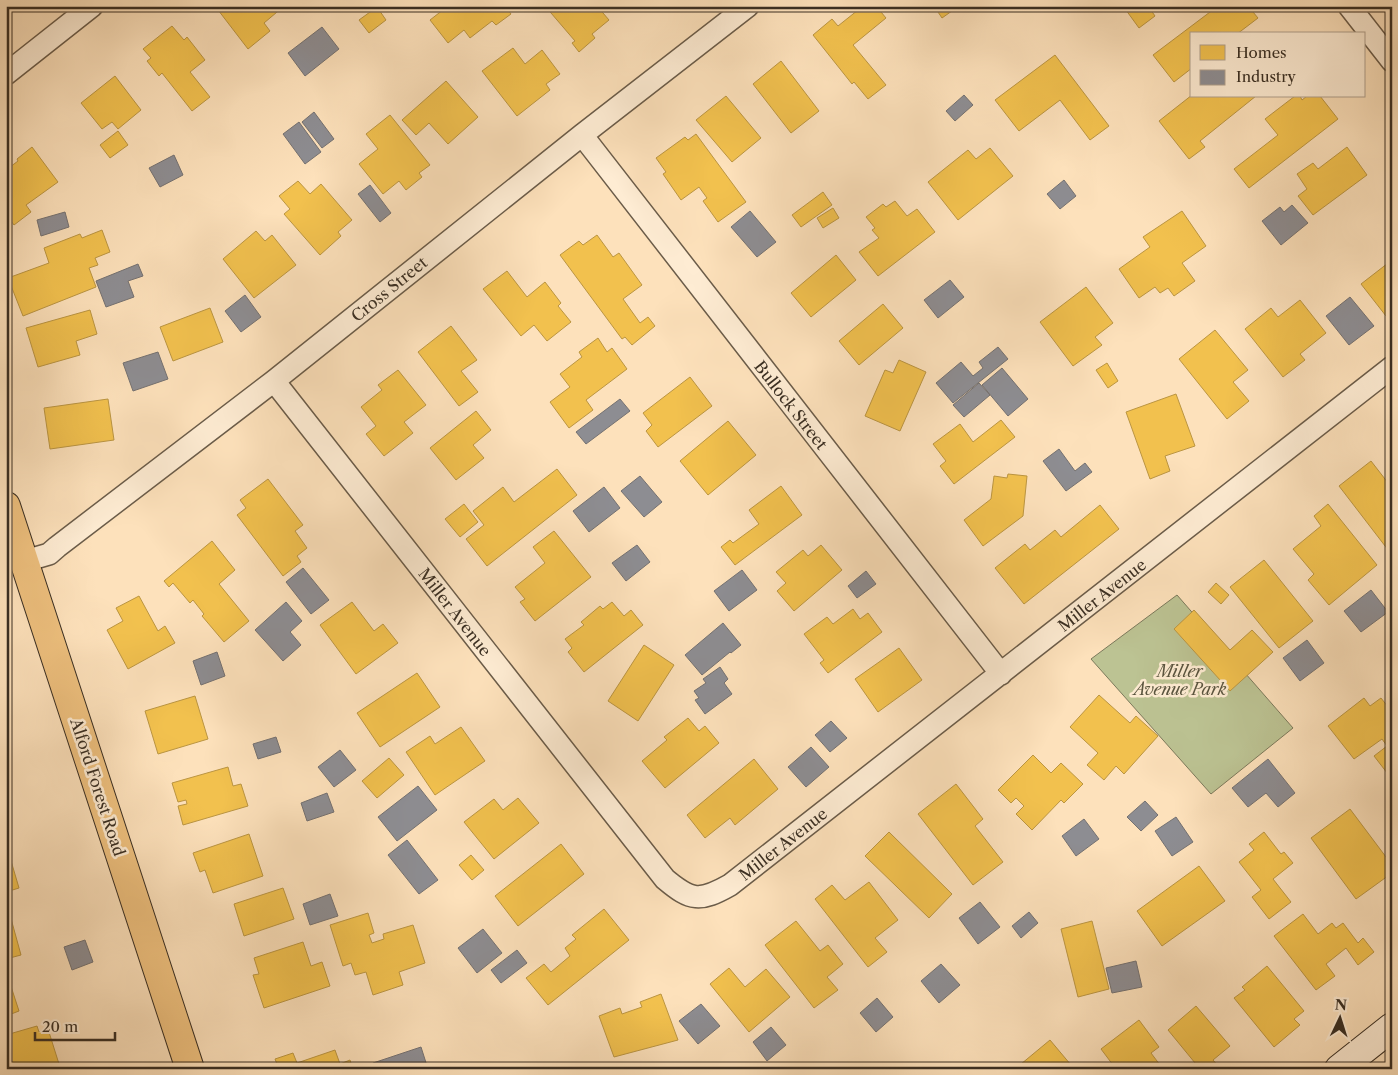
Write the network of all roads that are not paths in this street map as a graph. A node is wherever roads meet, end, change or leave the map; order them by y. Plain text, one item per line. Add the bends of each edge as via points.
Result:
1 (92, 6) edge
2 (748, 6) edge
3 (1349, 6) edge
4 (1392, 61) edge
5 (6, 74) edge
6 (582, 135) junction
7 (1392, 368) edge
8 (274, 381) junction
9 (6, 506) edge
10 (25, 561) junction
11 (1001, 674) junction
12 (1392, 1027) edge
13 (190, 1069) edge
14 (1338, 1069) edge

1 - 5 street
2 - 6 street, Cross Street
3 - 4 street
6 - 8 street, Cross Street
6 - 11 street, Bullock Street
7 - 11 street, Miller Avenue
8 - 10 street, Cross Street via 49,554
8 - 11 street, Miller Avenue via 665,879 681,893 698,897 716,893 730,885
9 - 10 main road, Alford Forest Road
10 - 13 main road, Alford Forest Road
12 - 14 street

